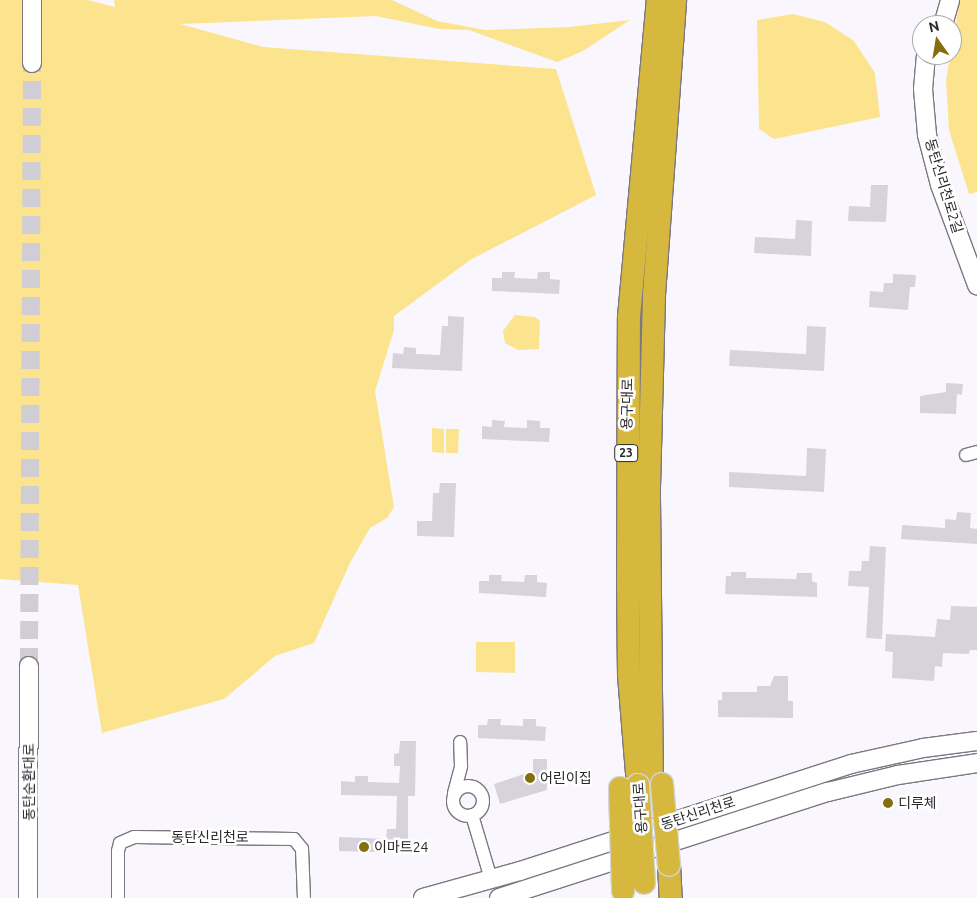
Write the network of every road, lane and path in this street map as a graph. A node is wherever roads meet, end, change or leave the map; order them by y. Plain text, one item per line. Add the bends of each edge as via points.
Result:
1 (32, 0) edge
2 (658, 0) edge
3 (675, 0) edge
4 (938, 0) edge
5 (950, 0) edge
6 (934, 15) edge
7 (946, 15) edge
8 (32, 63) tunnel mouth
9 (925, 65) edge
10 (936, 65) edge
11 (657, 123) junction
12 (977, 257) edge
13 (977, 285) edge
14 (29, 666) tunnel mouth
15 (641, 720) junction
16 (977, 741) edge
17 (460, 742) dead end
18 (977, 763) edge
19 (461, 766) junction
20 (643, 785) junction
21 (472, 786) junction
22 (454, 793) junction
23 (472, 815) junction
24 (491, 879) junction
25 (658, 889) edge
26 (624, 895) edge
27 (28, 898) edge
28 (118, 898) edge
29 (304, 898) edge
30 (423, 898) edge
31 (498, 898) edge

1 - 8 main road
2 - 11 highway, 용구대로 / 23
3 - 11 highway, 용구대로 / 23
4 - 6 main road
5 - 7 main road
9 - 13 main road, 동탄신리천로2길 via 923,89 927,135 940,185
10 - 12 main road, 동탄신리천로2길 via 934,88 938,133 950,182
11 - 15 highway, 용구대로 / 23
14 - 27 main road, 동탄순환대로
15 - 20 highway
15 - 20 highway, 용구대로 / 23
16 - 24 main road, 동탄신리천로 via 923,748 851,764
17 - 19 street
18 - 31 main road, 동탄신리천로 via 898,775 828,792
19 - 21 street
19 - 22 street
20 - 25 highway, 용구대로 / 23, bridge
20 - 26 highway, bridge
21 - 22 street via 462,786
21 - 23 street via 480,792 483,801 480,810
22 - 23 street via 454,808 462,815
23 - 24 street
24 - 30 main road, 동탄신리천로
24 - 31 main road
28 - 29 street, 동탄신리천로 via 120,843 134,837 294,839 302,850

